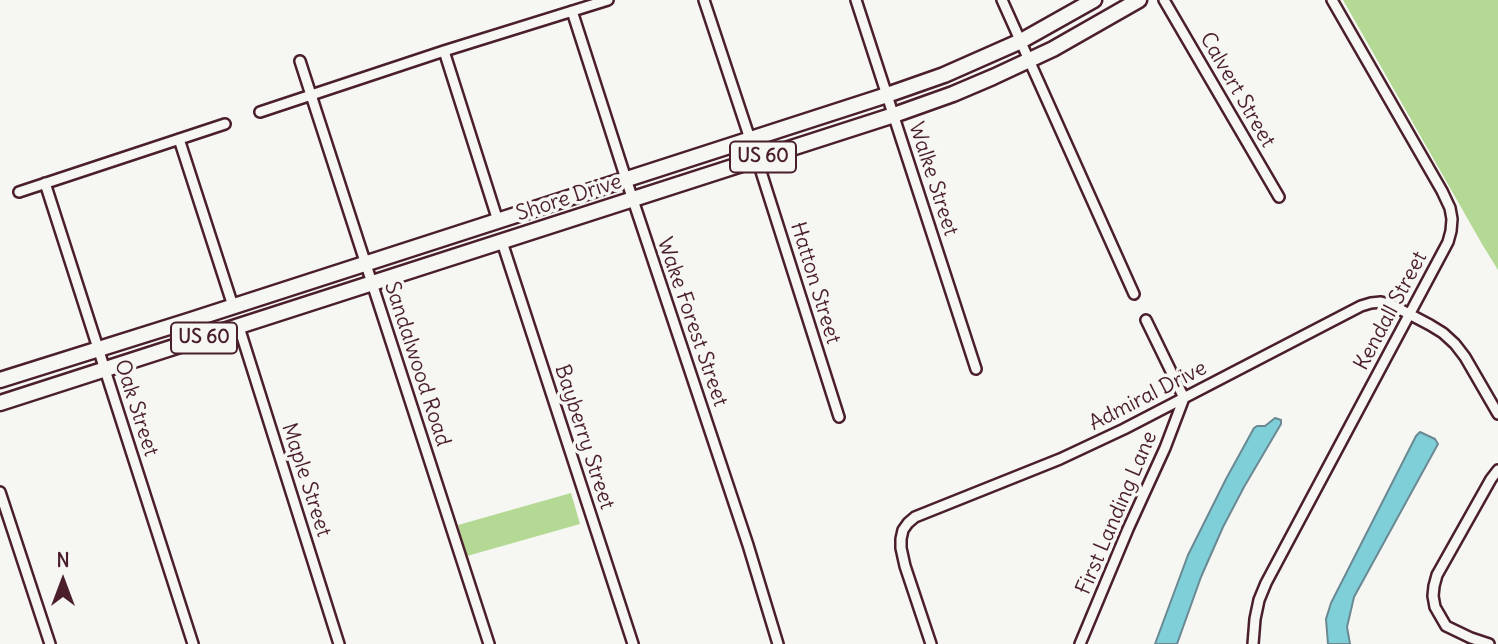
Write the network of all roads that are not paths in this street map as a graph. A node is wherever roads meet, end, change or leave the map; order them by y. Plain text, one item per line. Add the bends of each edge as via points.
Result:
1 (608, 0) edge
2 (704, 0) edge
3 (856, 0) edge
4 (1002, 0) edge
5 (1094, 0) edge
6 (1139, 0) edge
7 (1164, 0) edge
8 (1332, 0) edge
9 (572, 11) junction
10 (1021, 41) junction
11 (443, 51) junction
12 (1030, 60) junction
13 (300, 61) dead end
14 (312, 95) junction
15 (887, 95) junction
16 (260, 112) dead end
17 (894, 115) junction
18 (225, 124) dead end
19 (178, 139) junction
20 (750, 139) junction
21 (757, 159) junction
22 (626, 179) junction
23 (45, 183) junction
24 (19, 192) dead end
25 (1279, 197) dead end
26 (632, 199) junction
27 (498, 221) junction
28 (502, 242) junction
29 (366, 263) junction
30 (373, 284) junction
31 (1134, 294) dead end
32 (233, 306) junction
33 (1410, 314) junction
34 (1146, 320) dead end
35 (239, 327) junction
36 (99, 349) junction
37 (976, 369) dead end
38 (105, 370) junction
39 (0, 380) edge
40 (1184, 398) junction
41 (0, 404) edge
42 (1498, 414) edge
43 (839, 417) dead end
44 (1498, 470) edge
45 (0, 492) edge
46 (50, 644) edge
47 (192, 644) edge
48 (339, 644) edge
49 (489, 644) edge
50 (633, 644) edge
51 (778, 644) edge
52 (931, 644) edge
53 (1080, 644) edge
54 (1253, 644) edge
55 (1489, 644) edge

1 - 9 street
2 - 20 street
3 - 15 street, Walke Street
4 - 10 street
5 - 10 highway, Shore Drive / US 60
6 - 12 highway, Shore Drive / US 60
7 - 25 street, Calvert Street
8 - 33 street, Kendall Street via 1450,208 1448,242
9 - 11 street
9 - 22 street, Wake Forest Street
10 - 12 street
10 - 15 highway, Shore Drive / US 60
11 - 14 street
11 - 27 street
12 - 17 highway, Shore Drive / US 60
12 - 31 street
13 - 14 street, Sandalwood Road
14 - 16 street
14 - 29 street, Sandalwood Road
15 - 17 street, Walke Street
15 - 20 highway, Shore Drive / US 60
17 - 21 highway, Shore Drive / US 60
17 - 37 street, Walke Street
18 - 19 street
19 - 23 street
19 - 32 street
20 - 22 highway, Shore Drive / US 60
21 - 26 highway, Shore Drive / US 60
21 - 43 street, Hatton Street
22 - 26 street, Wake Forest Street
22 - 27 highway, Shore Drive / US 60
23 - 24 street
23 - 36 street, Oak Street
26 - 28 highway, Shore Drive / US 60
26 - 51 street, Wake Forest Street
27 - 29 highway, Shore Drive / US 60
28 - 30 highway, Shore Drive / US 60
28 - 50 street, Bayberry Street
29 - 30 street, Sandalwood Road
29 - 32 highway, Shore Drive / US 60
30 - 35 highway, Shore Drive / US 60
30 - 49 street, Sandalwood Road
32 - 36 highway, Shore Drive / US 60
33 - 40 street, Admiral Drive via 1381,302 1361,306
33 - 42 street, Admiral Drive via 1455,344
33 - 54 street, Kendall Street via 1266,583
34 - 40 street
35 - 38 highway, Shore Drive / US 60
35 - 48 street, Maple Street
36 - 38 street, Oak Street
36 - 39 highway, Shore Drive / US 60
38 - 41 highway, Shore Drive / US 60
38 - 47 street, Oak Street
40 - 52 street, Admiral Drive via 1060,459 908,523 901,548
40 - 53 street, First Landing Lane
44 - 55 street via 1437,575 1433,597 1446,626
45 - 46 street

